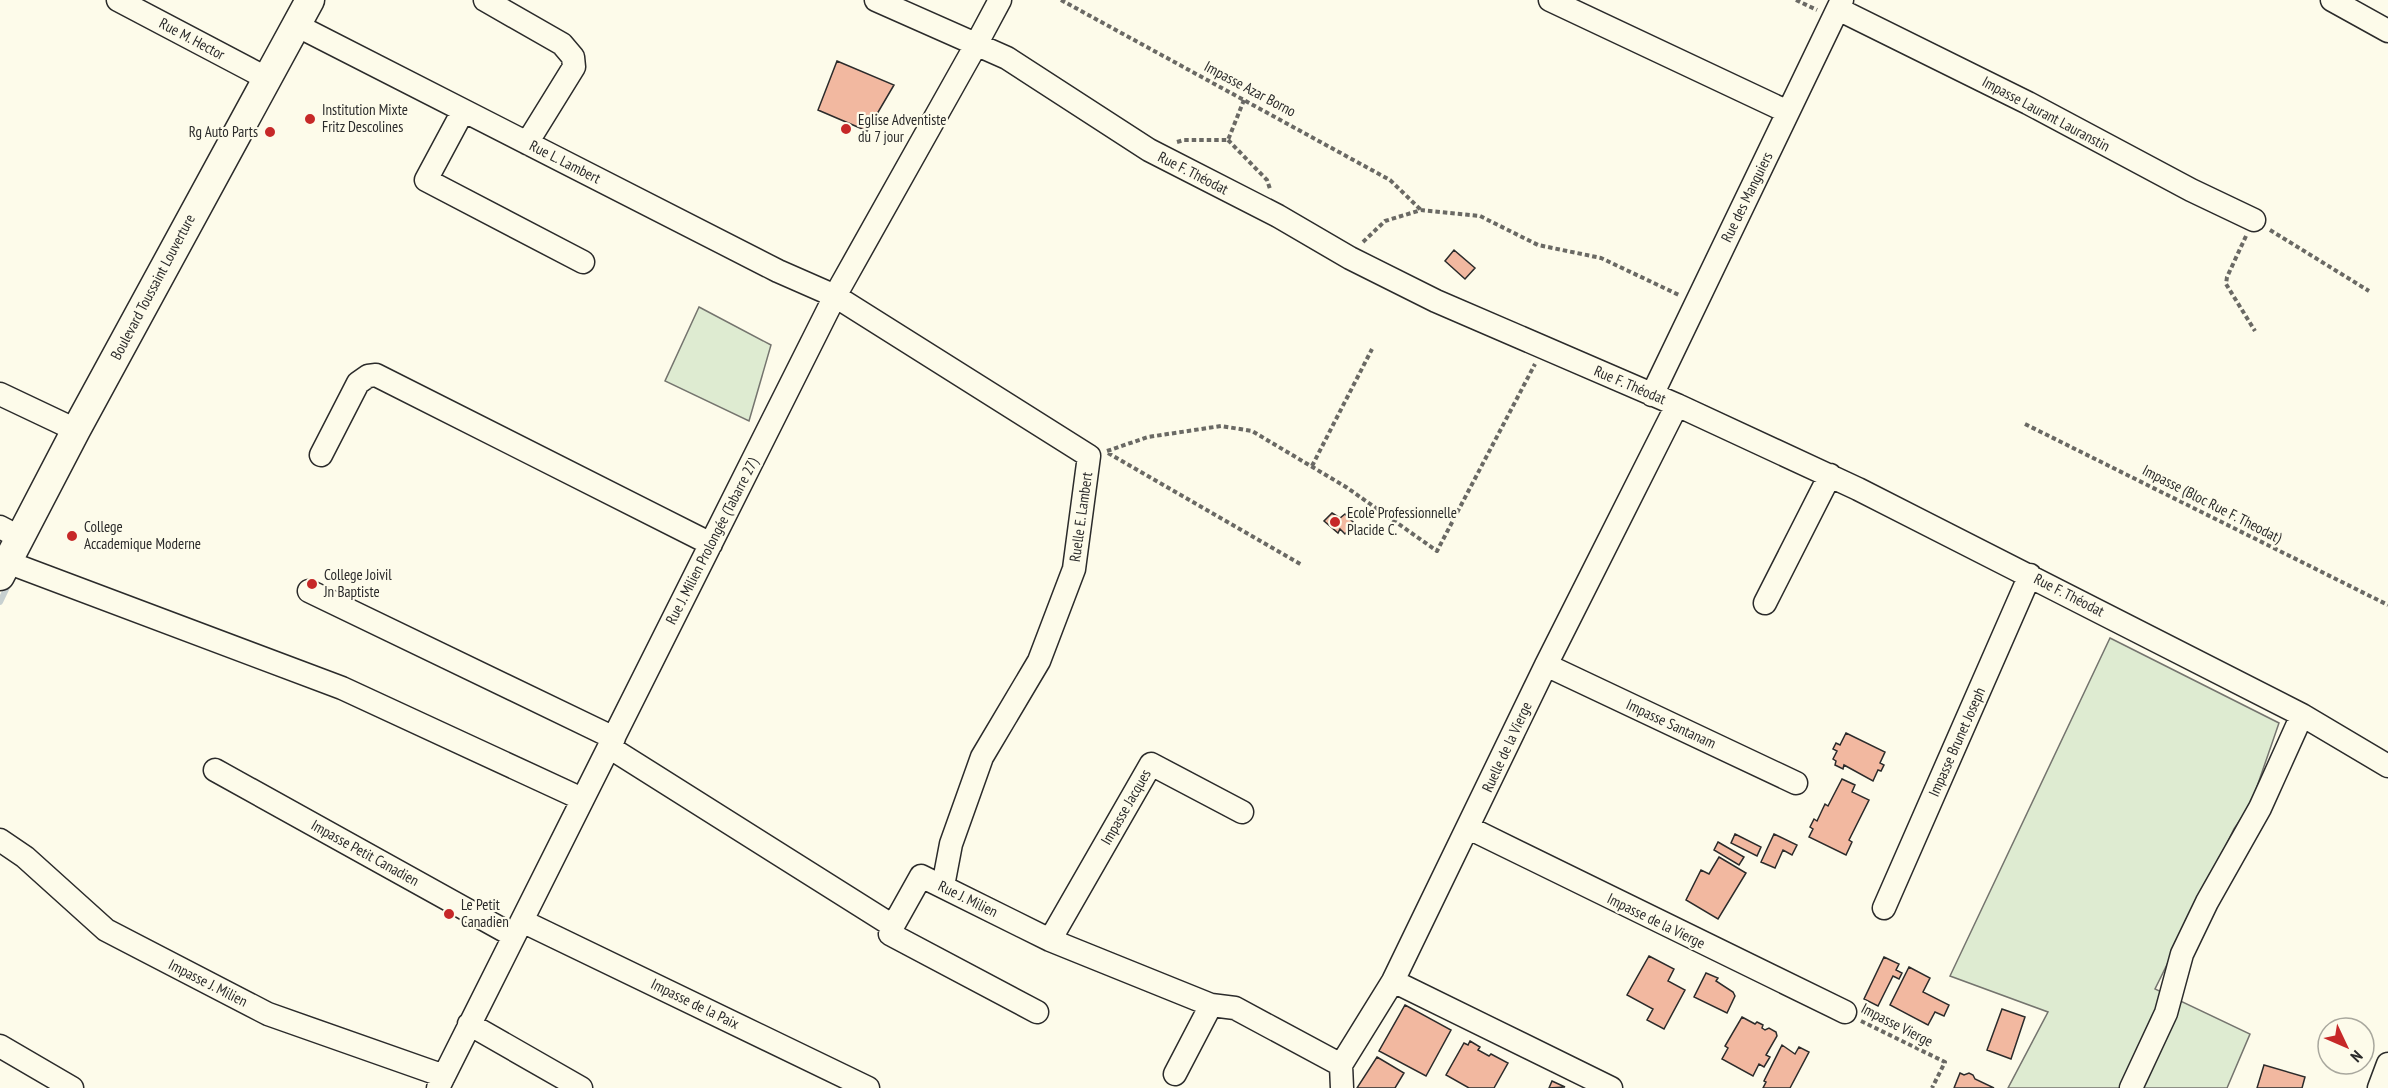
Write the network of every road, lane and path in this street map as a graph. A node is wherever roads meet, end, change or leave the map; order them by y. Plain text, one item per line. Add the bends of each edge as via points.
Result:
1 (118, 0) edge
2 (310, 0) edge
3 (485, 0) edge
4 (876, 0) edge
5 (1000, 0) edge
6 (1061, 0) edge
7 (1550, 0) edge
8 (2332, 0) edge
9 (1840, 4) edge
10 (296, 25) junction
11 (2388, 31) edge
12 (977, 43) junction
13 (266, 78) junction
14 (1244, 100) junction
15 (463, 111) junction
16 (1788, 112) junction
17 (1228, 140) junction
18 (527, 143) junction
19 (1149, 150) junction
20 (1421, 210) junction
21 (1278, 216) junction
22 (2254, 220) junction
23 (1350, 258) junction
24 (583, 262) dead end
25 (2369, 291) dead end
26 (835, 296) junction
27 (1696, 303) junction
28 (2255, 331) dead end
29 (1543, 348) junction
30 (1372, 350) dead end
31 (0, 394) edge
32 (1652, 395) junction
33 (1677, 405) junction
34 (2025, 424) dead end
35 (76, 430) junction
36 (321, 455) dead end
37 (1312, 466) junction
38 (1830, 475) junction
39 (711, 544) junction
40 (11, 556) edge
41 (1302, 565) dead end
42 (2030, 575) junction
43 (309, 591) dead end
44 (1765, 603) dead end
45 (2388, 605) edge
46 (1546, 665) junction
47 (2302, 715) junction
48 (611, 742) junction
49 (2388, 765) edge
50 (215, 770) dead end
51 (1796, 783) dead end
52 (582, 799) junction
53 (1242, 812) dead end
54 (1469, 828) junction
55 (0, 840) edge
56 (943, 886) junction
57 (1884, 908) dead end
58 (893, 926) junction
59 (518, 928) junction
60 (1050, 940) junction
61 (1393, 981) junction
62 (1211, 1005) junction
63 (1037, 1012) dead end
64 (1845, 1012) joint
65 (469, 1024) junction
66 (0, 1046) edge
67 (2388, 1064) edge
68 (1341, 1065) junction
69 (1175, 1074) dead end
70 (441, 1082) edge
71 (72, 1088) edge
72 (582, 1088) edge
73 (868, 1088) edge
74 (1342, 1088) edge
75 (1611, 1088) edge
76 (1932, 1088) edge
77 (2131, 1088) edge
78 (2379, 1088) edge

1 - 13 street, Rue M. Hector
2 - 10 main road, Boulevard Toussaint Louverture
3 - 18 street via 562,44 573,57 574,67
4 - 12 street, Rue F. Théodat
5 - 12 street, Rue J. Milien Prolongée (Tabarre 27)
6 - 14 path, Impasse Azar Borno
7 - 16 street
8 - 11 street
9 - 16 street, Rue des Manguiers
9 - 22 street, Impasse Laurant Lauranstin
10 - 13 main road, Boulevard Toussaint Louverture
10 - 15 street, Rue L. Lambert
12 - 19 street, Rue F. Théodat via 1008,58
12 - 26 street, Rue J. Milien Prolongée (Tabarre 27)
13 - 35 main road, Boulevard Toussaint Louverture
14 - 17 path
14 - 20 path, Impasse Azar Borno via 1390,180
15 - 18 street, Rue L. Lambert
15 - 24 street via 426,180
16 - 27 street, Rue des Manguiers
17 - 19 path via 1184,140
17 - 21 path via 1267,180
18 - 26 street, Rue L. Lambert
19 - 21 street, Rue F. Théodat
20 - 23 path via 1385,221
20 - 27 path via 1480,216 1539,245 1601,258
21 - 23 street, Rue F. Théodat
22 - 25 path
22 - 28 path via 2226,284
23 - 29 street, Rue F. Théodat
26 - 39 street, Rue J. Milien Prolongée (Tabarre 27)
26 - 56 street, Ruelle E. Lambert via 1089,456 1074,569 1039,661 982,757 951,844
27 - 32 street, Rue des Manguiers
29 - 32 street, Rue F. Théodat
29 - 37 path via 1437,551
30 - 37 path
31 - 35 street
32 - 33 street, Rue F. Théodat
33 - 38 street, Rue F. Théodat
33 - 46 street, Ruelle de la Vierge
34 - 45 path, Impasse (Bloc Rue F. Theodat)
35 - 40 main road, Boulevard Toussaint Louverture
36 - 39 street via 358,383 376,375
37 - 41 path via 1252,431 1221,426 1148,437 1105,451
38 - 42 street, Rue F. Théodat
38 - 44 street
39 - 48 street, Rue J. Milien Prolongée (Tabarre 27)
40 - 52 street via 342,688
42 - 47 street, Rue F. Théodat
42 - 57 street, Impasse Brunet Joseph
43 - 48 street
46 - 51 street, Impasse Santanam
46 - 54 street, Ruelle de la Vierge
47 - 49 street, Rue F. Théodat
47 - 77 street via 2260,808 2182,954 2166,1013
48 - 52 street, Rue J. Milien Prolongée (Tabarre 27)
48 - 58 street
50 - 59 street, Impasse Petit Canadien
52 - 59 street, Rue J. Milien Prolongée (Tabarre 27)
53 - 60 street, Impasse Jacques via 1151,764
54 - 61 street, Ruelle de la Vierge
54 - 64 street, Impasse de la Vierge
55 - 70 street, Impasse J. Milien via 25,857 106,930 268,1014
56 - 58 street, Rue J. Milien via 921,876
56 - 60 street, Rue J. Milien
58 - 63 street via 890,934
59 - 65 street, Rue J. Milien Prolongée (Tabarre 27)
59 - 73 street, Impasse de la Paix
60 - 62 street, Rue J. Milien
61 - 68 street, Ruelle de la Vierge
61 - 75 street
62 - 68 street, Rue J. Milien via 1234,1008
62 - 69 street
64 - 76 path, Impasse Vierge via 1945,1062
65 - 70 street, Rue J. Milien Prolongée (Tabarre 27)
65 - 72 street
66 - 71 street
67 - 78 street
68 - 74 street

